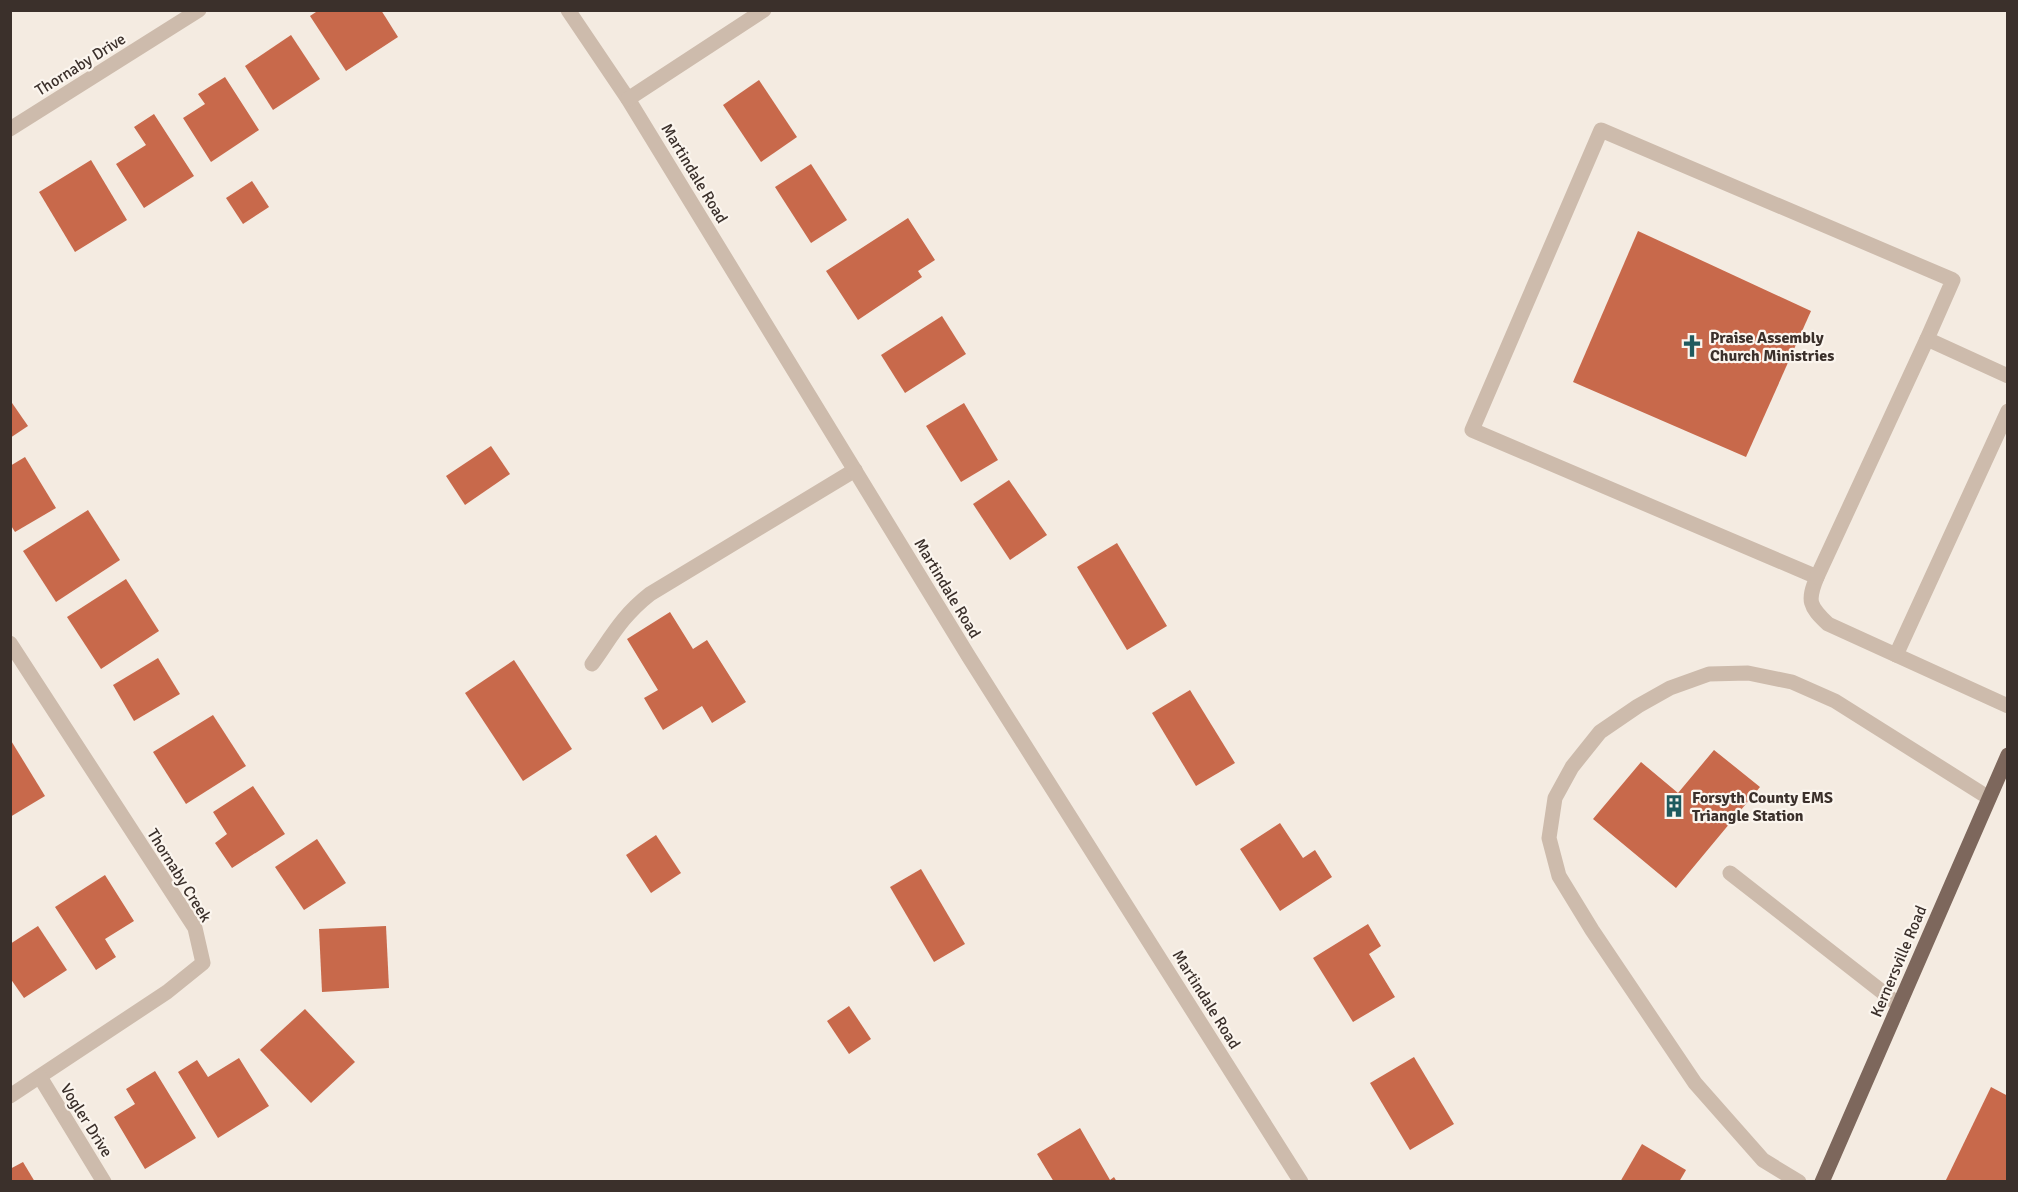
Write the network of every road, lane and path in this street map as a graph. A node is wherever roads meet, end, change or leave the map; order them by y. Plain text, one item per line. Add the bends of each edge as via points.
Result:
1 (199, 10) edge
2 (568, 10) edge
3 (764, 10) edge
4 (628, 99) junction
5 (10, 129) edge
6 (1927, 339) junction
7 (2007, 376) edge
8 (2007, 411) edge
9 (855, 470) junction
10 (1818, 577) junction
11 (10, 643) edge
12 (1896, 655) junction
13 (592, 664) dead end
14 (2007, 706) edge
15 (2007, 755) edge
16 (1989, 798) junction
17 (1730, 873) dead end
18 (1899, 1005) junction
19 (40, 1077) junction
20 (10, 1096) edge
21 (104, 1182) edge
22 (1301, 1182) edge
23 (1799, 1182) edge
24 (1822, 1182) edge

1 - 5 street, Thornaby Drive
2 - 4 street, Martindale Road
3 - 4 street
4 - 9 street, Martindale Road
6 - 7 street
6 - 10 street
6 - 10 street via 1953,280 1601,130 1472,430
8 - 12 street
9 - 13 street via 650,594 620,621
9 - 22 street, Martindale Road
10 - 12 street via 1810,594 1815,611 1828,624
11 - 19 street, Thornaby Creek via 195,928 203,963 167,992
12 - 14 street
15 - 16 main road, Kernersville Road
16 - 18 main road, Kernersville Road
16 - 23 street via 1835,701 1792,682 1748,673 1709,674 1670,688 1638,706 1600,732 1572,767 1555,798 1549,838 1559,876 1592,930 1695,1083 1763,1160
17 - 18 street
18 - 24 main road, Kernersville Road
19 - 20 street, Thornaby Creek
19 - 21 street, Vogler Drive

